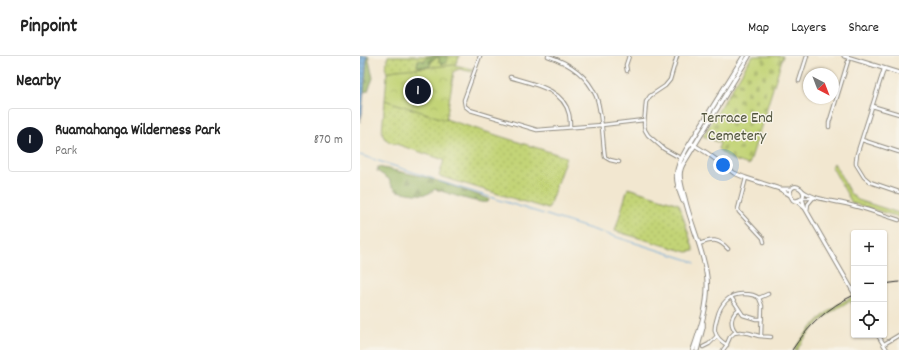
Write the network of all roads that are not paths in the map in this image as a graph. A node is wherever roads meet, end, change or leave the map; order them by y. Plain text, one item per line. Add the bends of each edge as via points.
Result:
1 (480, 56) edge
2 (548, 56) edge
3 (629, 56) edge
4 (677, 56) edge
5 (744, 56) edge
6 (749, 56) edge
7 (807, 56) edge
8 (844, 56) edge
9 (849, 58) junction
10 (884, 69) junction
11 (627, 71) dead end
12 (899, 73) edge
13 (735, 74) junction
14 (510, 77) dead end
15 (799, 82) dead end
16 (872, 106) junction
17 (899, 114) edge
18 (644, 120) junction
19 (602, 125) junction
20 (570, 127) junction
21 (829, 127) dead end
22 (862, 140) junction
23 (692, 144) junction
24 (899, 152) edge
25 (683, 159) junction
26 (618, 162) dead end
27 (746, 178) junction
28 (780, 189) junction
29 (791, 189) junction
30 (803, 191) junction
31 (899, 192) edge
32 (790, 195) junction
33 (802, 198) junction
34 (813, 198) junction
35 (818, 198) junction
36 (796, 201) junction
37 (805, 208) junction
38 (807, 212) junction
39 (899, 220) edge
40 (764, 242) dead end
41 (699, 244) junction
42 (728, 249) dead end
43 (851, 288) edge
44 (768, 294) dead end
45 (731, 297) junction
46 (759, 298) junction
47 (739, 309) junction
48 (704, 318) junction
49 (762, 319) junction
50 (736, 332) junction
51 (899, 335) edge
52 (717, 336) junction
53 (761, 336) junction
54 (770, 337) dead end
55 (880, 338) edge
56 (884, 344) junction
57 (727, 345) junction
58 (703, 347) dead end
59 (693, 350) edge
60 (698, 350) edge
61 (723, 350) edge
62 (887, 350) edge

1 - 20 street via 464,100 466,108 537,130
2 - 19 street via 573,67 583,76 597,97
3 - 11 street
4 - 18 street via 670,80 648,99
5 - 13 highway
6 - 13 highway
7 - 15 street
8 - 9 main road
9 - 10 main road
9 - 21 street
10 - 12 main road
10 - 16 street
13 - 23 highway
14 - 20 street via 551,90 559,96 569,113
16 - 17 street
16 - 22 street
18 - 19 street
18 - 25 street via 648,135 664,149
19 - 20 street
19 - 26 street via 605,157
22 - 24 street
22 - 31 street via 856,161 864,177 870,182
23 - 25 highway
23 - 27 main road via 729,170
25 - 41 highway via 680,176 686,205
27 - 28 main road
27 - 40 street via 738,209
28 - 29 main road
28 - 32 main road
29 - 30 main road via 798,187
29 - 32 main road
30 - 33 main road
30 - 35 street
32 - 36 main road
33 - 34 street
33 - 36 main road
33 - 37 main road
34 - 35 street
34 - 38 street via 808,204
35 - 39 street
36 - 37 main road
37 - 38 main road
38 - 43 main road
41 - 42 street via 714,240
41 - 48 highway via 707,278
44 - 46 street
45 - 46 street via 741,293
45 - 47 street
45 - 52 street via 722,304 715,329
46 - 49 street
47 - 49 street via 747,317
47 - 50 street via 732,319 732,326
48 - 59 highway
48 - 60 highway
49 - 53 street
50 - 53 street via 749,332
50 - 57 street via 730,337
51 - 56 street
52 - 57 street
52 - 58 street
53 - 54 street
55 - 56 main road
56 - 62 main road
57 - 61 street

